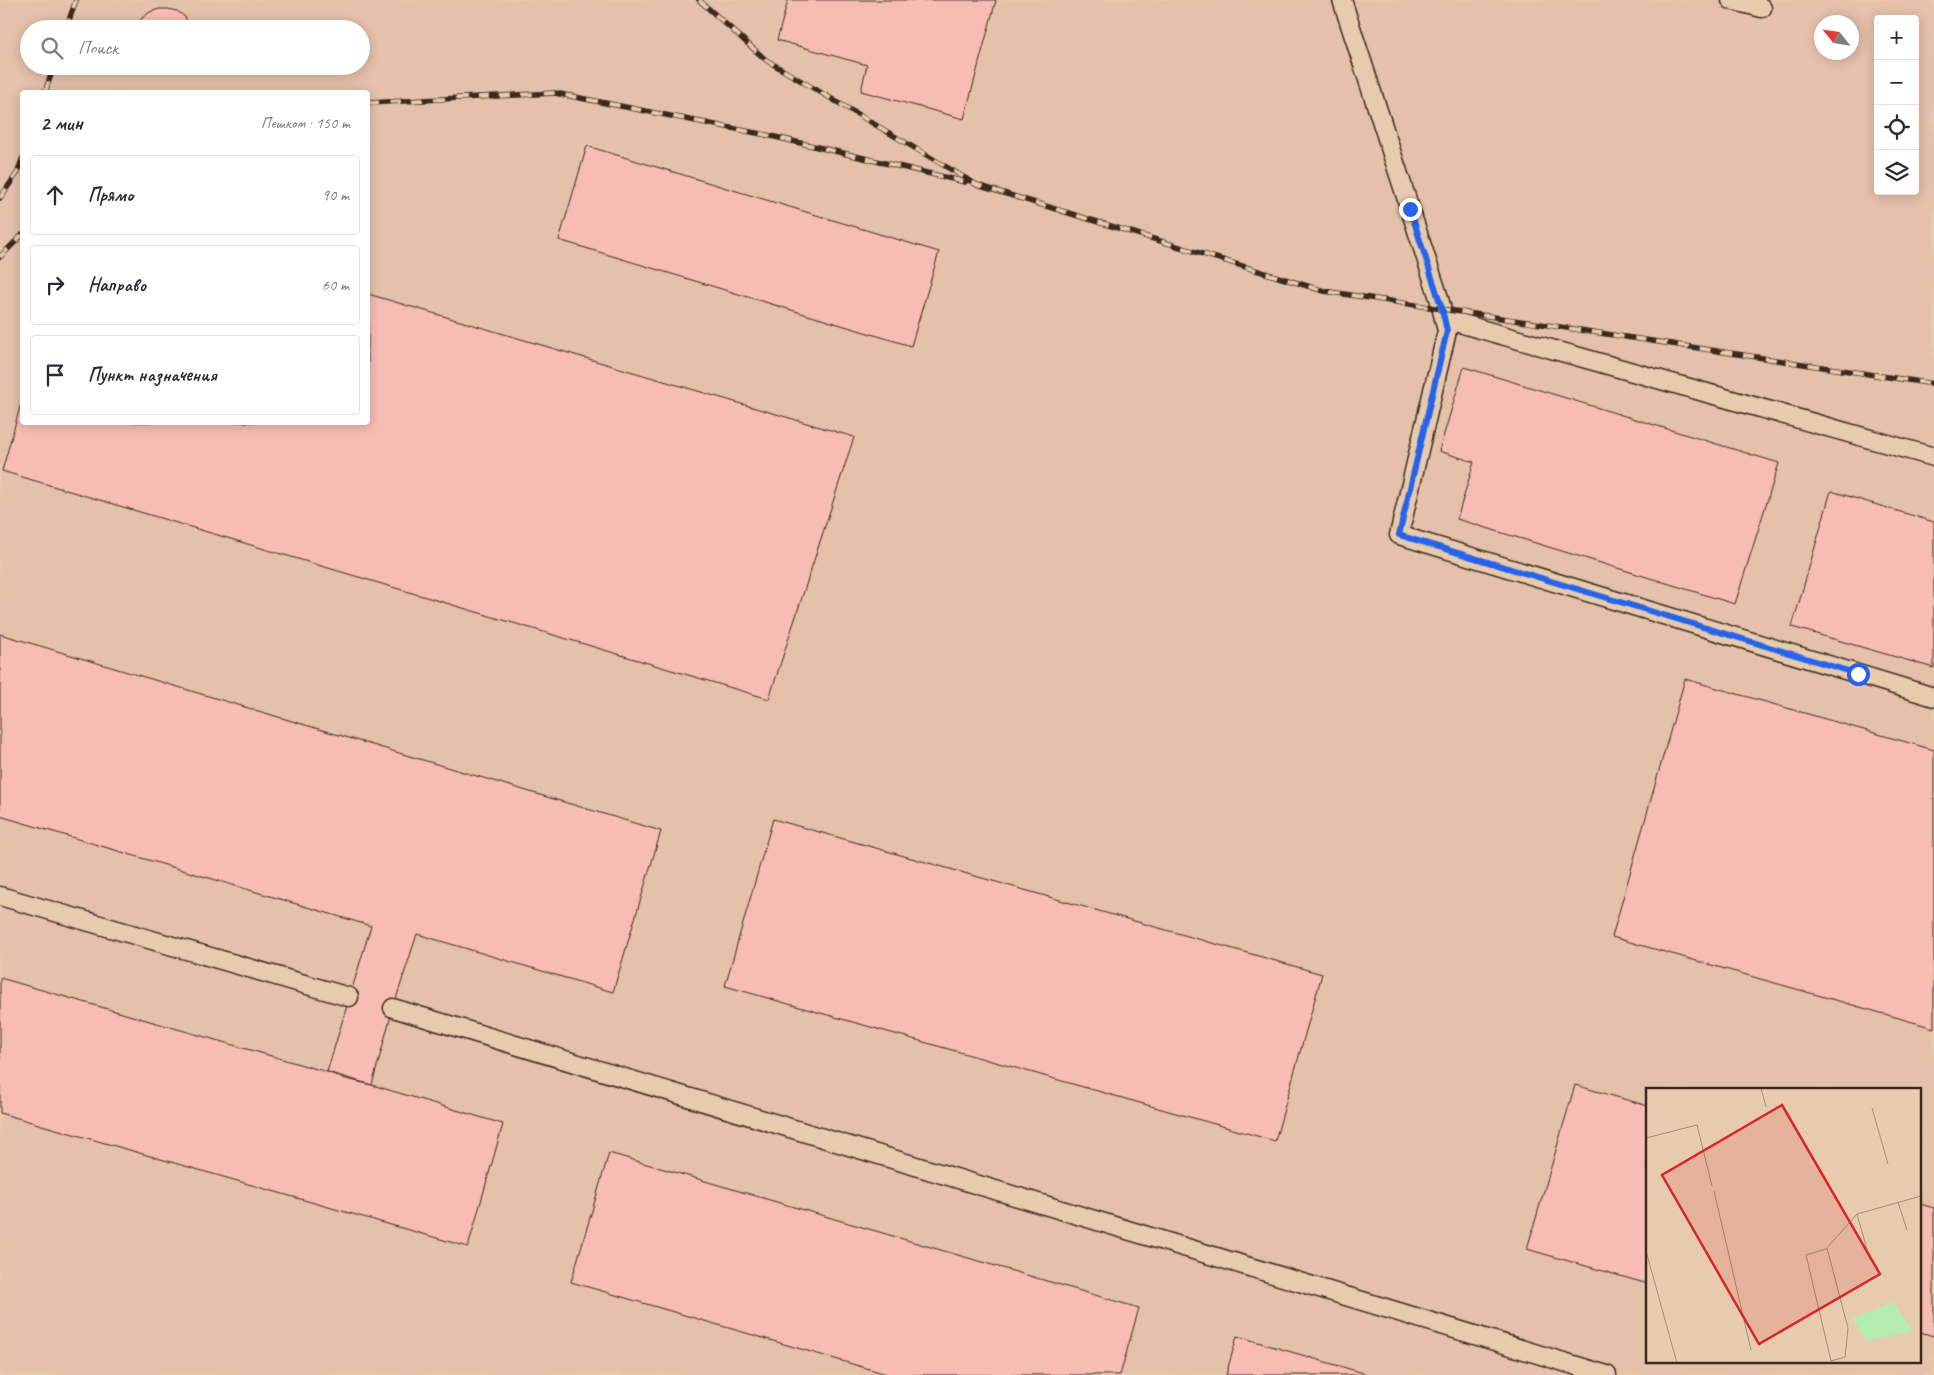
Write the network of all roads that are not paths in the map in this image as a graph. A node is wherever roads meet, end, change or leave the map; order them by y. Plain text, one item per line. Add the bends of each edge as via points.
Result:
1 (1342, 0) edge
2 (1731, 0) edge
3 (1762, 8) dead end
4 (1445, 319) junction
5 (1934, 457) edge
6 (1934, 697) edge
7 (0, 896) edge
8 (349, 997) dead end
9 (393, 1008) dead end
10 (1607, 1375) edge

1 - 4 lane
2 - 3 lane
4 - 5 lane
4 - 6 lane via 1447,331 1399,535
7 - 8 lane
9 - 10 lane

